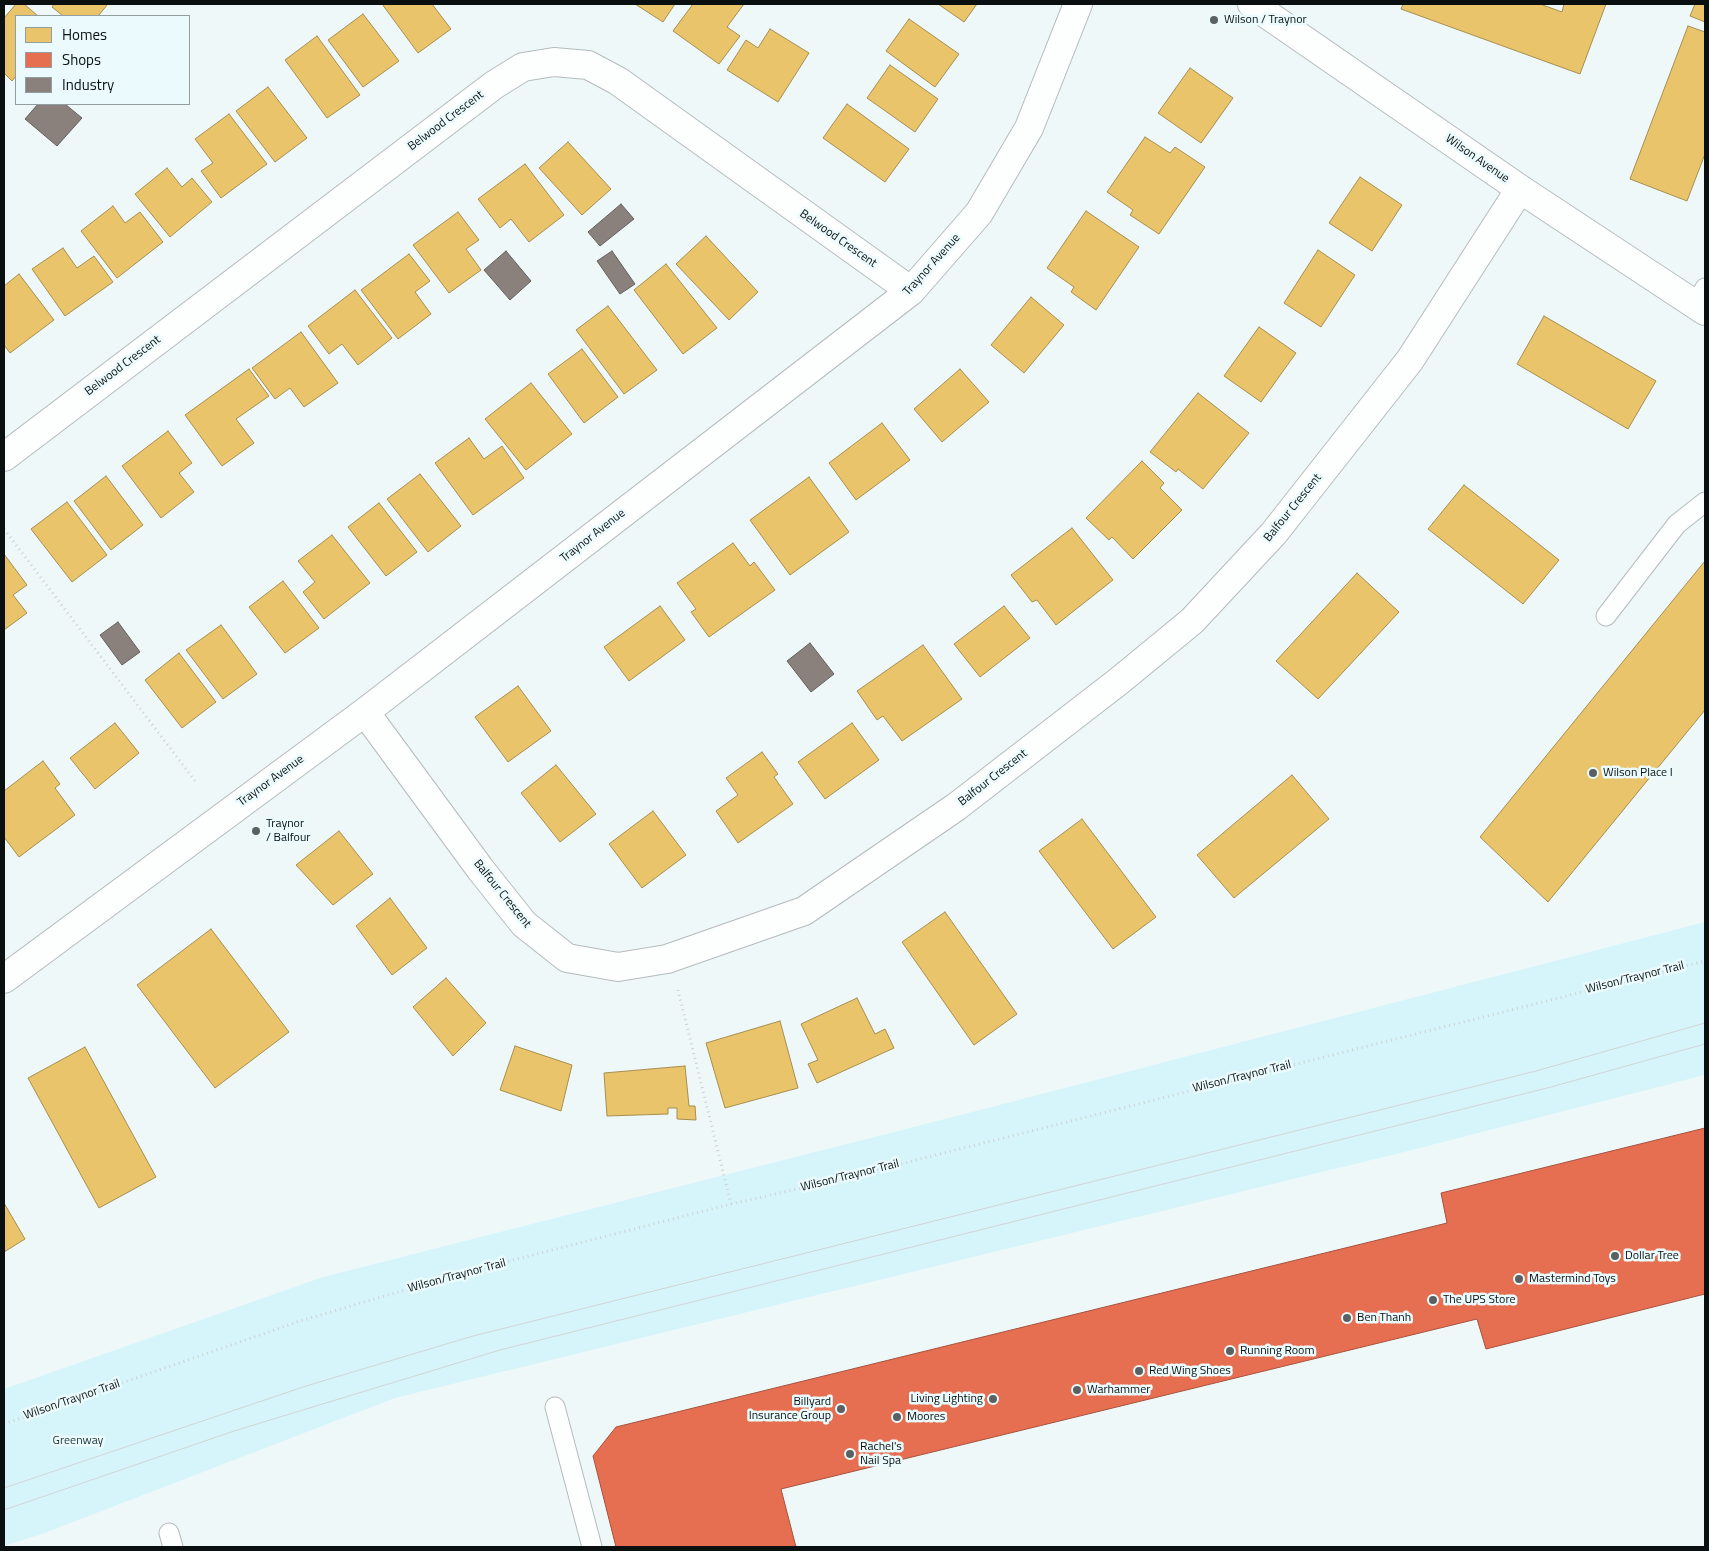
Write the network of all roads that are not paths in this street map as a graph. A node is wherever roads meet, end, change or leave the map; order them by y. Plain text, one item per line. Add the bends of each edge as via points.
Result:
1 (1078, 4) edge
2 (1252, 4) edge
3 (1520, 189) junction
4 (912, 291) junction
5 (1702, 301) edge
6 (4, 457) edge
7 (1705, 502) edge
8 (1606, 616) dead end
9 (365, 712) junction
10 (4, 979) edge
11 (556, 1407) dead end
12 (592, 1547) edge

1 - 4 street, Traynor Avenue via 1029,128 979,213
2 - 3 street, Wilson Avenue
3 - 5 street, Wilson Avenue
3 - 9 street, Balfour Crescent via 1410,360 1274,533 1192,621 956,807 804,911 667,959 618,966 567,958 524,924
4 - 6 street, Belwood Crescent via 618,82 588,65 554,62 523,67 486,91
4 - 9 street, Traynor Avenue
7 - 8 lane via 1677,524
9 - 10 street, Traynor Avenue
11 - 12 lane

